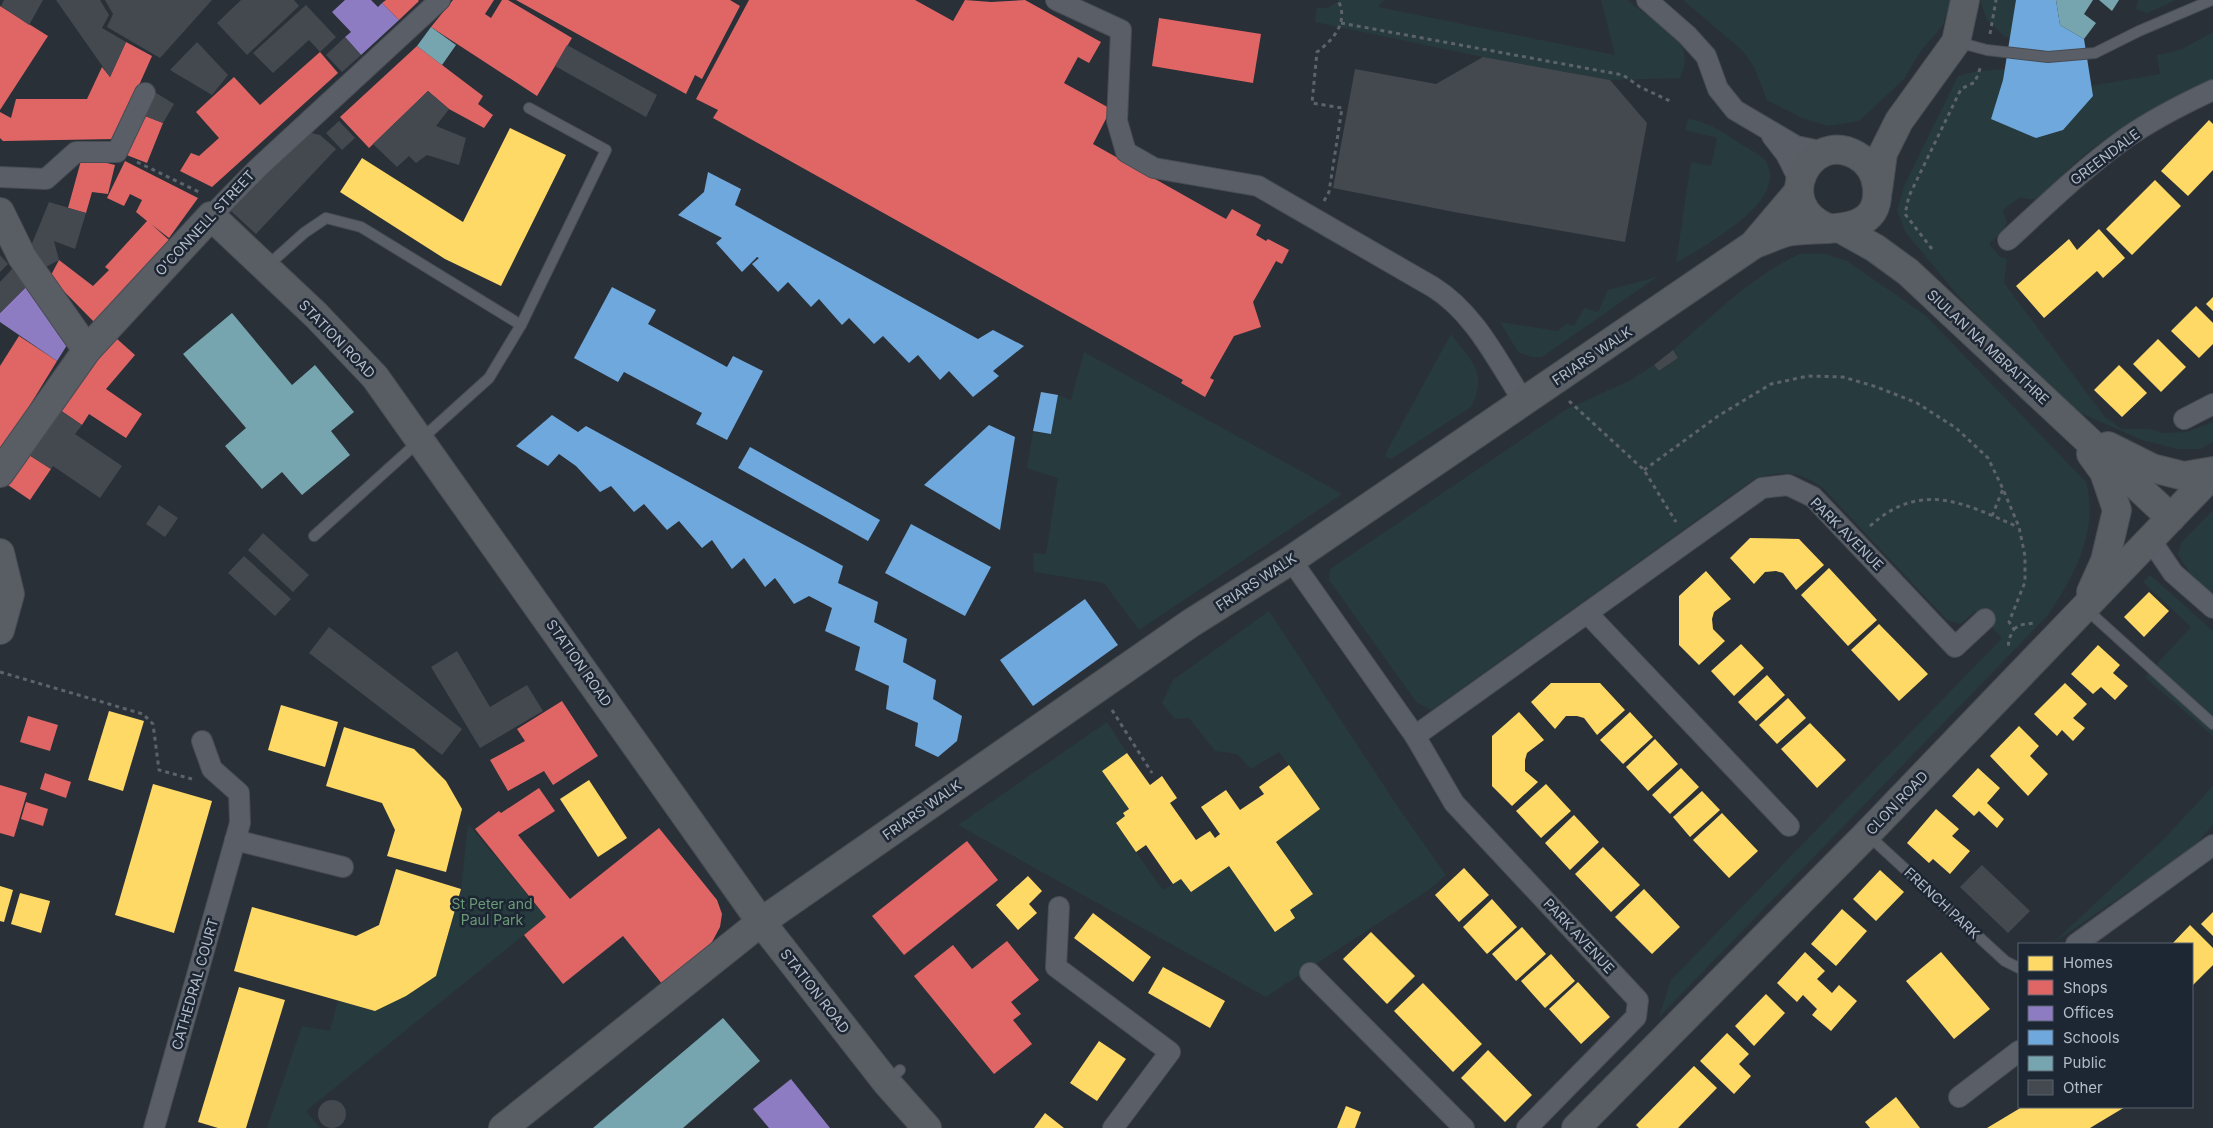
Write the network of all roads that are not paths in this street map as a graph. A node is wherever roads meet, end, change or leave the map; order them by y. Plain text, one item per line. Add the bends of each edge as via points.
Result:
1 (440, 0) edge
2 (1056, 0) edge
3 (1647, 0) edge
4 (1965, 0) edge
5 (2212, 0) edge
6 (1956, 42) junction
7 (2213, 90) edge
8 (145, 93) dead end
9 (530, 108) dead end
10 (1899, 121) junction
11 (1768, 130) junction
12 (1832, 151) junction
13 (0, 177) edge
14 (1799, 186) junction
15 (1875, 201) junction
16 (217, 209) junction
17 (0, 212) edge
18 (1834, 229) junction
19 (2008, 240) dead end
20 (1753, 245) junction
21 (265, 268) junction
22 (1908, 272) junction
23 (521, 325) junction
24 (87, 350) junction
25 (1524, 402) junction
26 (2213, 404) edge
27 (2184, 418) dead end
28 (2068, 423) junction
29 (420, 442) junction
30 (2213, 472) edge
31 (0, 473) edge
32 (2171, 518) junction
33 (314, 536) dead end
34 (2150, 539) junction
35 (0, 553) edge
36 (1291, 560) junction
37 (2085, 608) junction
38 (2213, 608) edge
39 (1587, 613) junction
40 (1985, 619) dead end
41 (0, 630) edge
42 (2213, 724) edge
43 (1415, 736) junction
44 (202, 741) dead end
45 (1789, 826) dead end
46 (1867, 834) junction
47 (235, 840) junction
48 (2213, 845) edge
49 (343, 867) dead end
50 (1059, 907) dead end
51 (761, 922) junction
52 (2077, 943) edge
53 (2018, 968) edge
54 (1310, 973) dead end
55 (2018, 1052) edge
56 (1959, 1097) dead end
57 (154, 1128) edge
58 (504, 1128) edge
59 (927, 1128) edge
60 (1113, 1128) edge
61 (1464, 1128) edge
62 (1527, 1128) edge
63 (1576, 1128) edge

1 - 16 street, O'CONNELL STREET
2 - 25 street via 1122,30 1117,121 1126,152 1154,168 1258,186 1451,298 1466,314
3 - 11 street via 1706,56 1718,89 1735,110
4 - 6 street
5 - 6 lane via 2095,53 2048,57 1987,50
6 - 10 street
7 - 19 street, GREENDALE via 2175,108 2127,138 2082,172
8 - 13 street via 117,152 76,152 46,178
9 - 23 lane via 606,150
10 - 12 street via 1871,139
10 - 15 street via 1883,153
11 - 12 street via 1796,146
11 - 14 street via 1786,154
12 - 14 street via 1809,163
12 - 15 street via 1851,152 1870,167 1876,179
14 - 18 street via 1801,205 1807,215 1816,224
14 - 20 street, FRIARS WALK
15 - 18 street via 1859,223
15 - 22 street, SIULAN NA MBRAITHRE via 1887,241
16 - 21 street, STATION ROAD
16 - 24 street, O'CONNELL STREET
17 - 24 street via 22,257
18 - 20 street, FRIARS WALK via 1788,232
18 - 22 street, SIULAN NA MBRAITHRE via 1876,248
20 - 25 street, FRIARS WALK
21 - 23 lane via 326,218 361,227
21 - 29 street, STATION ROAD via 316,315 375,377
22 - 28 street, SIULAN NA MBRAITHRE
23 - 29 lane via 489,378
24 - 31 street, O'CONNELL STREET
25 - 36 street, FRIARS WALK
26 - 27 street
28 - 30 street, SIULAN NA MBRAITHRE via 2152,468 2184,476
28 - 32 street, SIULAN NA MBRAITHRE
28 - 37 street, SIULAN NA MBRAITHRE via 2104,472 2117,510 2105,561
29 - 33 lane
29 - 51 street, STATION ROAD
30 - 32 street, CLON ROAD
32 - 34 street, CLON ROAD
34 - 37 street, CLON ROAD
34 - 38 street via 2173,572
35 - 41 street via 10,594
36 - 43 street, PARK AVENUE
36 - 51 street, FRIARS WALK via 1192,623
37 - 42 lane
37 - 46 street, CLON ROAD
39 - 40 street, PARK AVENUE via 1762,488 1788,485 1813,497 1955,647
39 - 43 street, PARK AVENUE
39 - 45 street
43 - 62 street, PARK AVENUE via 1454,803 1638,1000 1636,1017
44 - 47 street, CATHEDRAL COURT via 212,769 239,793 240,823
46 - 53 lane, FRENCH PARK via 2005,961
46 - 63 street, CLON ROAD
47 - 49 street
47 - 57 street, CATHEDRAL COURT
48 - 52 street
50 - 60 street via 1056,967 1170,1052
51 - 58 street, FRIARS WALK
51 - 59 street, STATION ROAD via 894,1077
54 - 61 street
55 - 56 street

